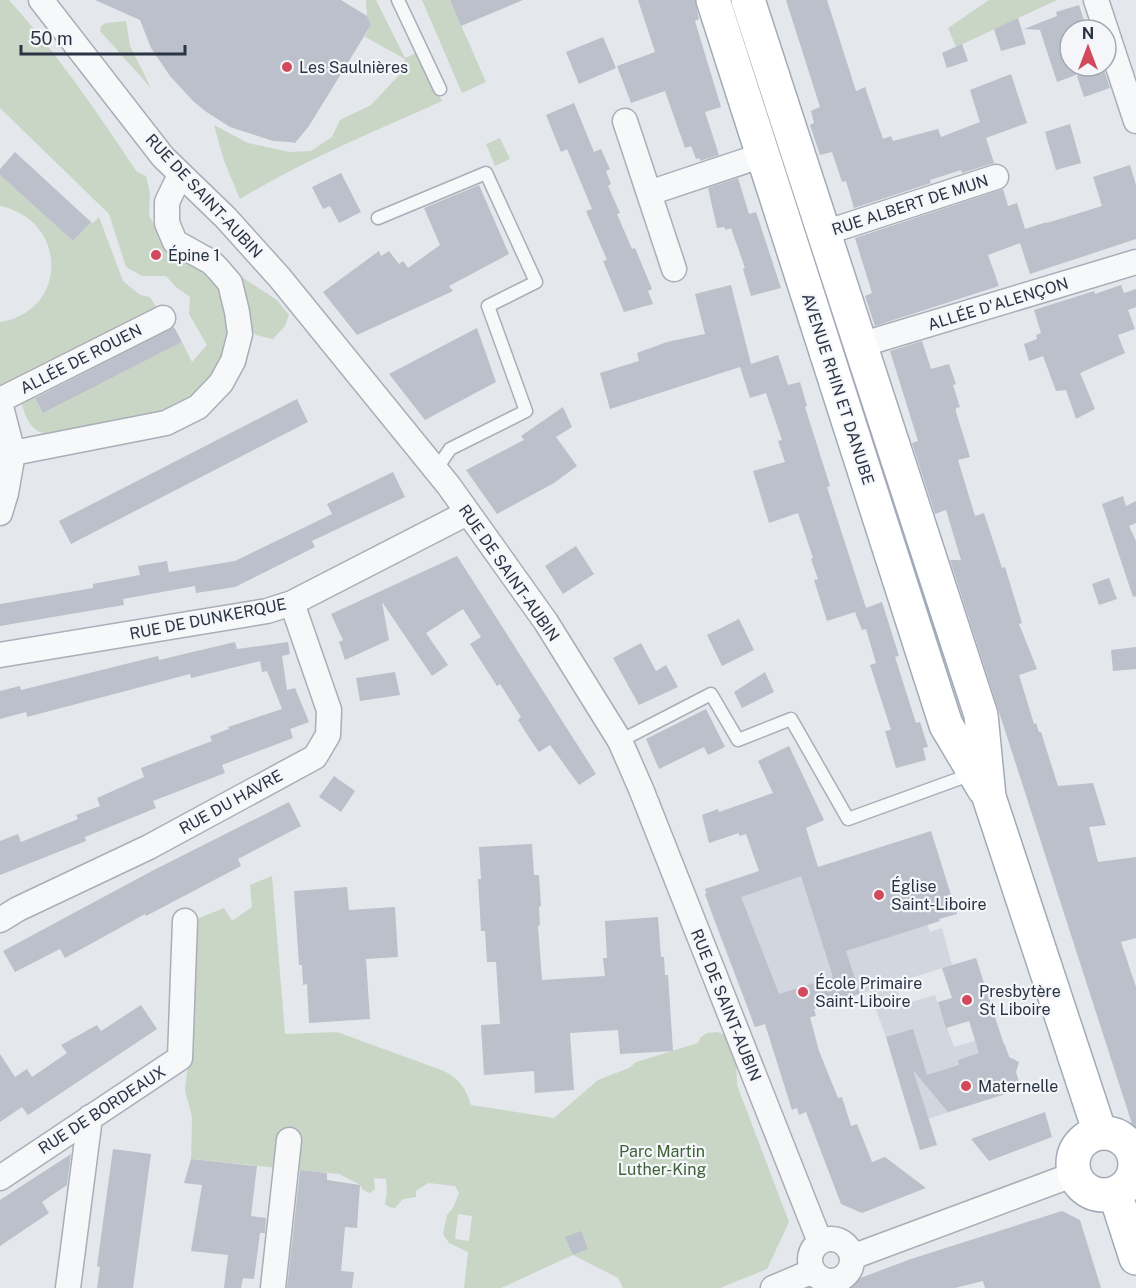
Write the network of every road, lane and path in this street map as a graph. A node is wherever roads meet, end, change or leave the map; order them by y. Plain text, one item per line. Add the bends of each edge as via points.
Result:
1 (41, 0) edge
2 (398, 0) edge
3 (714, 0) edge
4 (748, 0) edge
5 (1096, 0) edge
6 (440, 89) dead end
7 (625, 121) dead end
8 (1136, 121) edge
9 (763, 155) junction
10 (180, 176) junction
11 (996, 177) dead end
12 (649, 193) junction
13 (378, 218) dead end
14 (824, 233) junction
15 (1136, 262) edge
16 (674, 269) dead end
17 (163, 318) dead end
18 (861, 345) junction
19 (0, 401) edge
20 (7, 457) edge
21 (436, 470) junction
22 (0, 513) edge
23 (467, 513) junction
24 (292, 603) junction
25 (0, 655) edge
26 (620, 741) junction
27 (981, 785) junction
28 (0, 920) edge
29 (185, 921) dead end
30 (90, 1117) junction
31 (1100, 1133) junction
32 (290, 1140) dead end
33 (1130, 1173) edge
34 (0, 1178) edge
35 (1066, 1178) junction
36 (820, 1242) junction
37 (856, 1255) junction
38 (1136, 1258) edge
39 (809, 1273) junction
40 (837, 1284) edge
41 (68, 1288) edge
42 (273, 1288) edge
43 (773, 1288) edge

1 - 10 street, RUE DE SAINT-AUBIN
2 - 6 lane
3 - 9 main road, AVENUE RHIN ET DANUBE
4 - 14 main road
5 - 8 street
7 - 12 street
9 - 12 street
9 - 27 main road, AVENUE RHIN ET DANUBE via 946,725
10 - 20 street via 167,202 167,223 175,243 218,269 230,284 237,312 240,334 233,361 221,383 198,407 166,423
10 - 21 street, RUE DE SAINT-AUBIN via 226,218 280,278
11 - 14 street, RUE ALBERT DE MUN
12 - 16 street
13 - 21 lane via 486,172 536,282 488,306 526,411 450,449
14 - 18 main road
15 - 18 street, ALLÉE D'ALENÇON
17 - 19 street, ALLÉE DE ROUEN
18 - 27 main road via 981,715
19 - 20 street
20 - 22 street via 6,493
21 - 23 street, RUE DE SAINT-AUBIN
23 - 24 street, RUE DE DUNKERQUE
23 - 26 street, RUE DE SAINT-AUBIN via 546,622
24 - 25 street, RUE DE DUNKERQUE via 267,611
24 - 28 street, RUE DU HAVRE via 329,710 328,735 315,757 149,847
26 - 27 lane via 711,694 738,740 791,719 848,819
26 - 36 street, RUE DE SAINT-AUBIN
27 - 31 main road
29 - 30 street, RUE DE BORDEAUX via 180,1058
30 - 34 street, RUE DE BORDEAUX
30 - 41 street
31 - 33 main road via 1110,1133 1126,1143
31 - 35 main road via 1082,1143
32 - 42 street
33 - 35 main road via 1105,1195 1094,1194
33 - 38 main road
35 - 37 street
36 - 37 street via 840,1241
36 - 39 street via 812,1252
37 - 40 street
39 - 40 street
39 - 43 street

